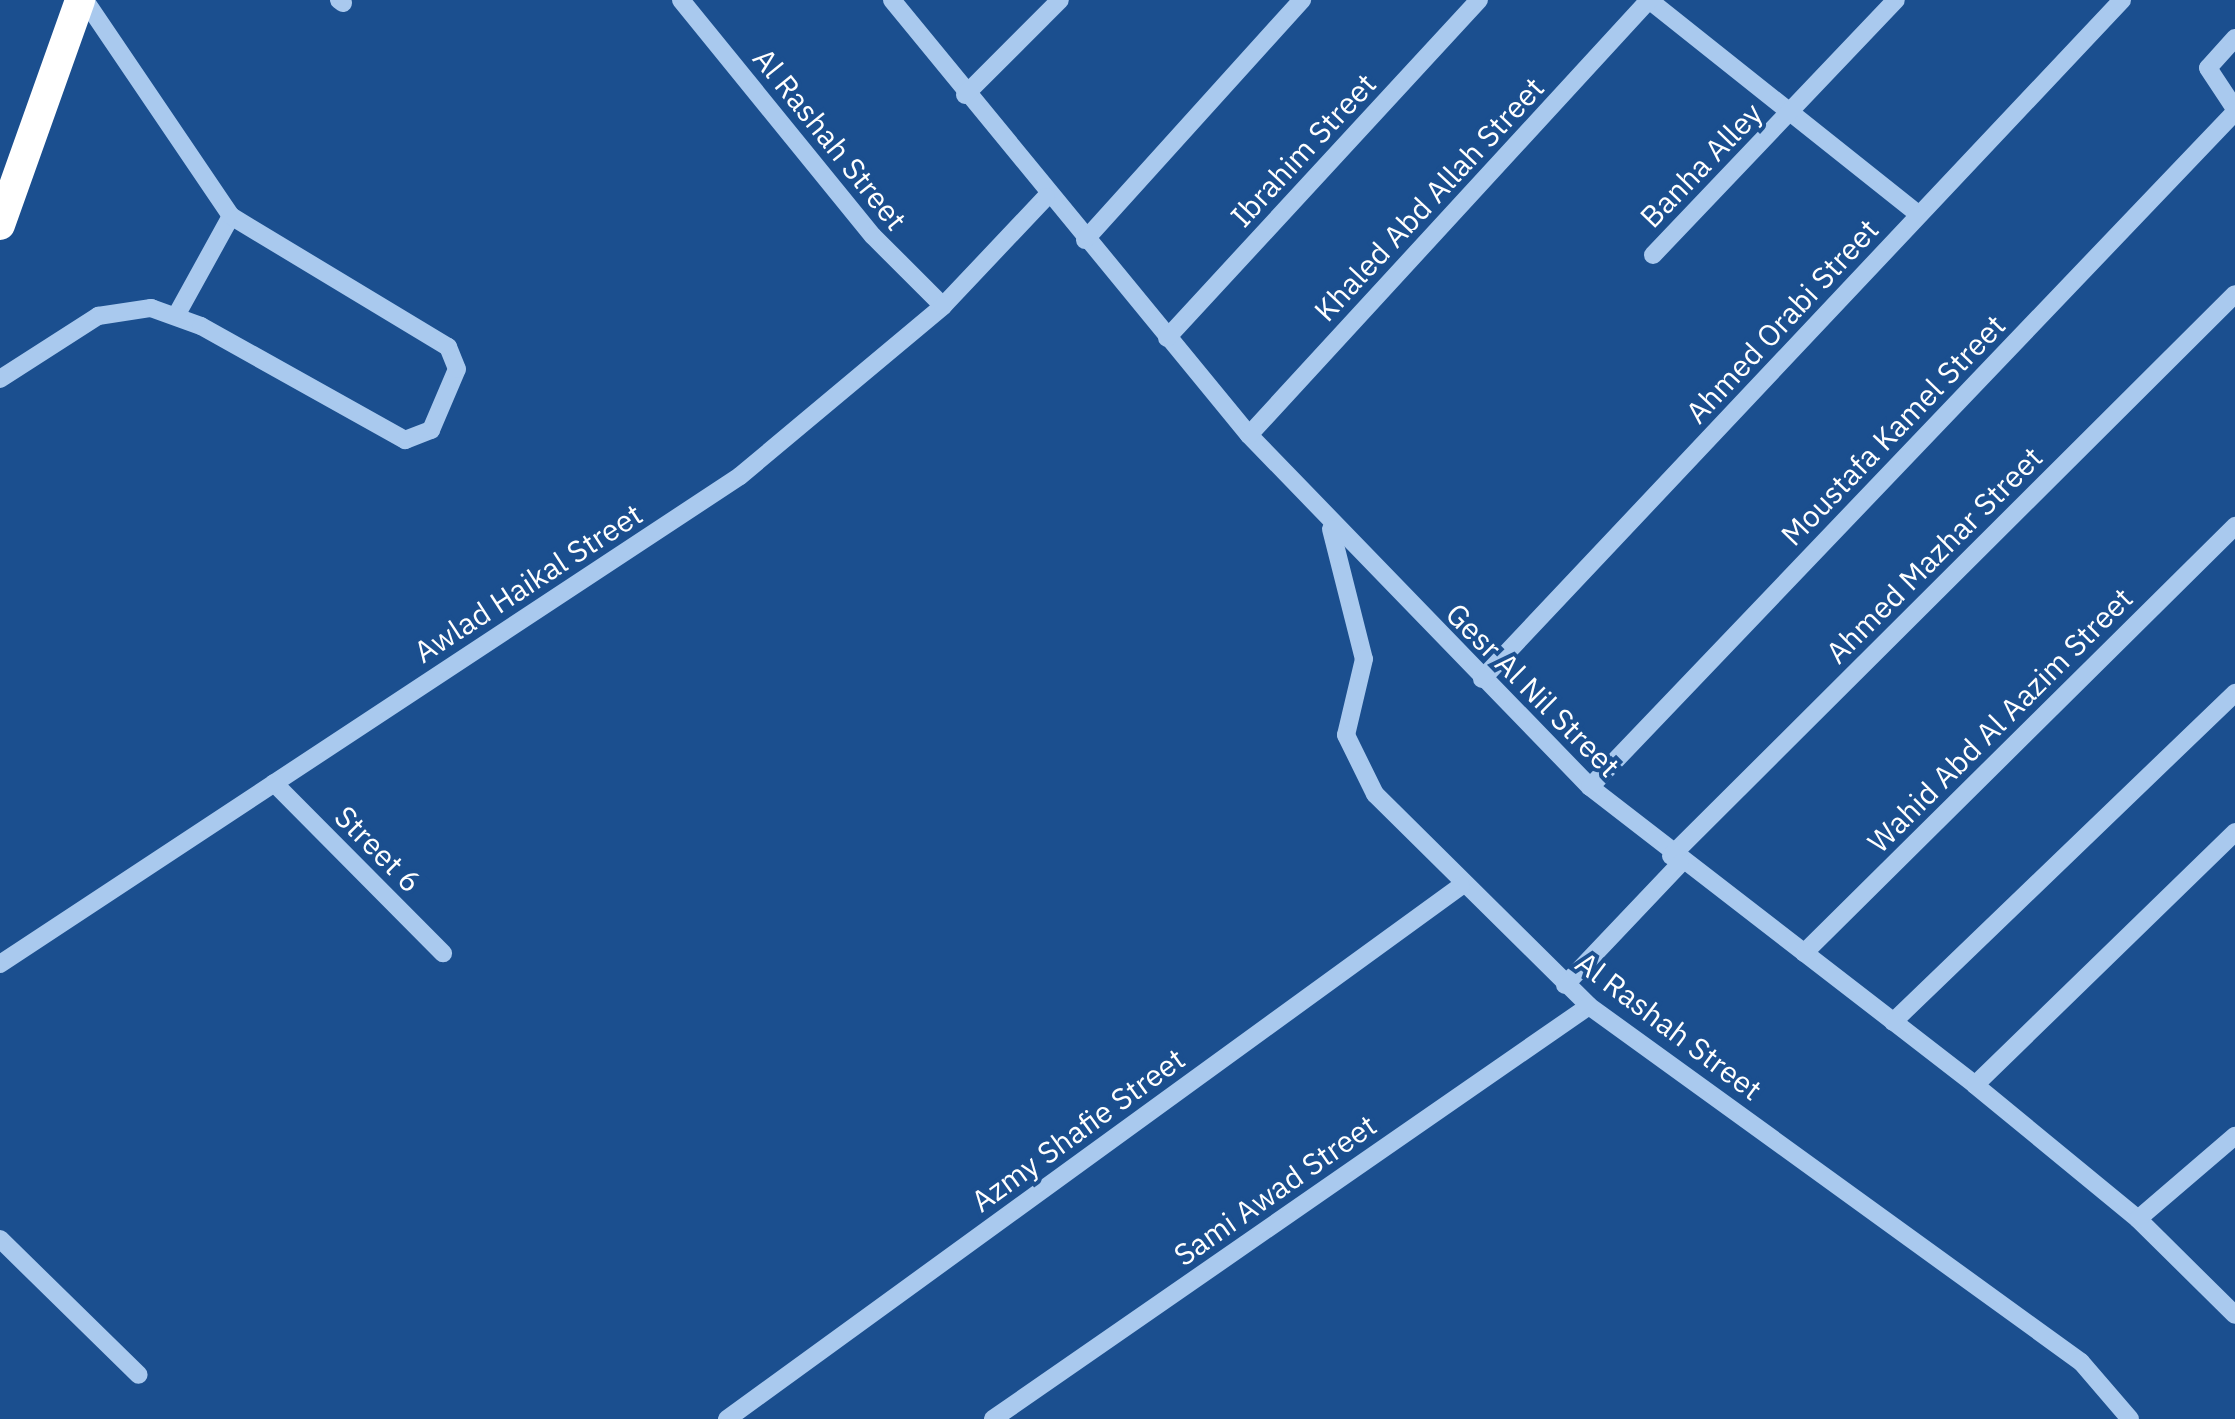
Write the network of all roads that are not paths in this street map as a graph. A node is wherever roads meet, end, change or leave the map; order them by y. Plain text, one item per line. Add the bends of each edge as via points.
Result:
1 (83, 0) edge
2 (682, 0) edge
3 (892, 0) edge
4 (1060, 0) edge
5 (1302, 0) edge
6 (1478, 0) edge
7 (1649, 0) edge
8 (1896, 0) edge
9 (2122, 0) edge
10 (2235, 38) edge
11 (965, 95) junction
12 (2235, 110) edge
13 (1790, 112) junction
14 (1046, 196) junction
15 (1919, 215) junction
16 (231, 216) junction
17 (0, 225) edge
18 (1085, 240) junction
19 (1653, 255) dead end
20 (2235, 294) edge
21 (943, 306) junction
22 (177, 314) junction
23 (1167, 338) junction
24 (0, 379) edge
25 (1250, 435) junction
26 (1328, 519) junction
27 (2235, 526) edge
28 (1482, 679) junction
29 (2235, 692) edge
30 (274, 783) junction
31 (1590, 787) junction
32 (2235, 832) edge
33 (1676, 860) junction
34 (1461, 886) junction
35 (443, 953) dead end
36 (1804, 953) junction
37 (0, 964) edge
38 (1565, 984) junction
39 (1589, 1006) junction
40 (1893, 1022) junction
41 (1975, 1084) junction
42 (2235, 1136) edge
43 (2138, 1219) junction
44 (0, 1238) edge
45 (2235, 1316) edge
46 (139, 1375) dead end
47 (728, 1419) edge
48 (993, 1419) edge
49 (2130, 1419) edge

1 - 16 street
1 - 17 highway
2 - 21 street, Al Rashah Street via 873,236
3 - 11 street, Gesr Al Nil Street
4 - 11 street
5 - 18 street
6 - 23 street, Ibrahim Street
7 - 13 street
7 - 25 street, Khaled Abd Allah Street
8 - 13 street, Banha Alley
9 - 15 street, Ahmed Orabi Street
10 - 12 street via 2208,68
11 - 14 street, Gesr Al Nil Street
12 - 31 street, Moustafa Kamel Street
13 - 15 street
13 - 19 street, Banha Alley
14 - 18 street, Gesr Al Nil Street
14 - 21 street, Awlad Haikal Street
15 - 28 street, Ahmed Orabi Street
16 - 22 street
16 - 22 street via 448,347 457,369 431,430 396,437
18 - 23 street, Gesr Al Nil Street
20 - 33 street, Ahmed Mazhar Street
21 - 30 street, Awlad Haikal Street via 740,476
22 - 24 street via 124,308 98,316
23 - 25 street, Gesr Al Nil Street
25 - 26 street, Gesr Al Nil Street
26 - 28 street, Gesr Al Nil Street
26 - 34 street, Al Rashah Street via 1364,658 1346,707 1355,764
27 - 36 street, Wahid Abd Al Aazim Street
28 - 31 street, Gesr Al Nil Street
29 - 40 street
30 - 35 street, Street 6
30 - 37 street, Awlad Haikal Street
31 - 33 street, Gesr Al Nil Street
32 - 41 street
33 - 36 street, Gesr Al Nil Street
33 - 38 street, Ahmed Mazhar Street
34 - 38 street, Al Rashah Street
34 - 47 street, Azmy Shafie Street
36 - 40 street, Gesr Al Nil Street
38 - 39 street, Al Rashah Street
39 - 48 street, Sami Awad Street
39 - 49 street, Al Rashah Street via 2082,1362
40 - 41 street, Gesr Al Nil Street
41 - 43 street, Gesr Al Nil Street
42 - 43 street
43 - 45 street, Gesr Al Nil Street
44 - 46 street

